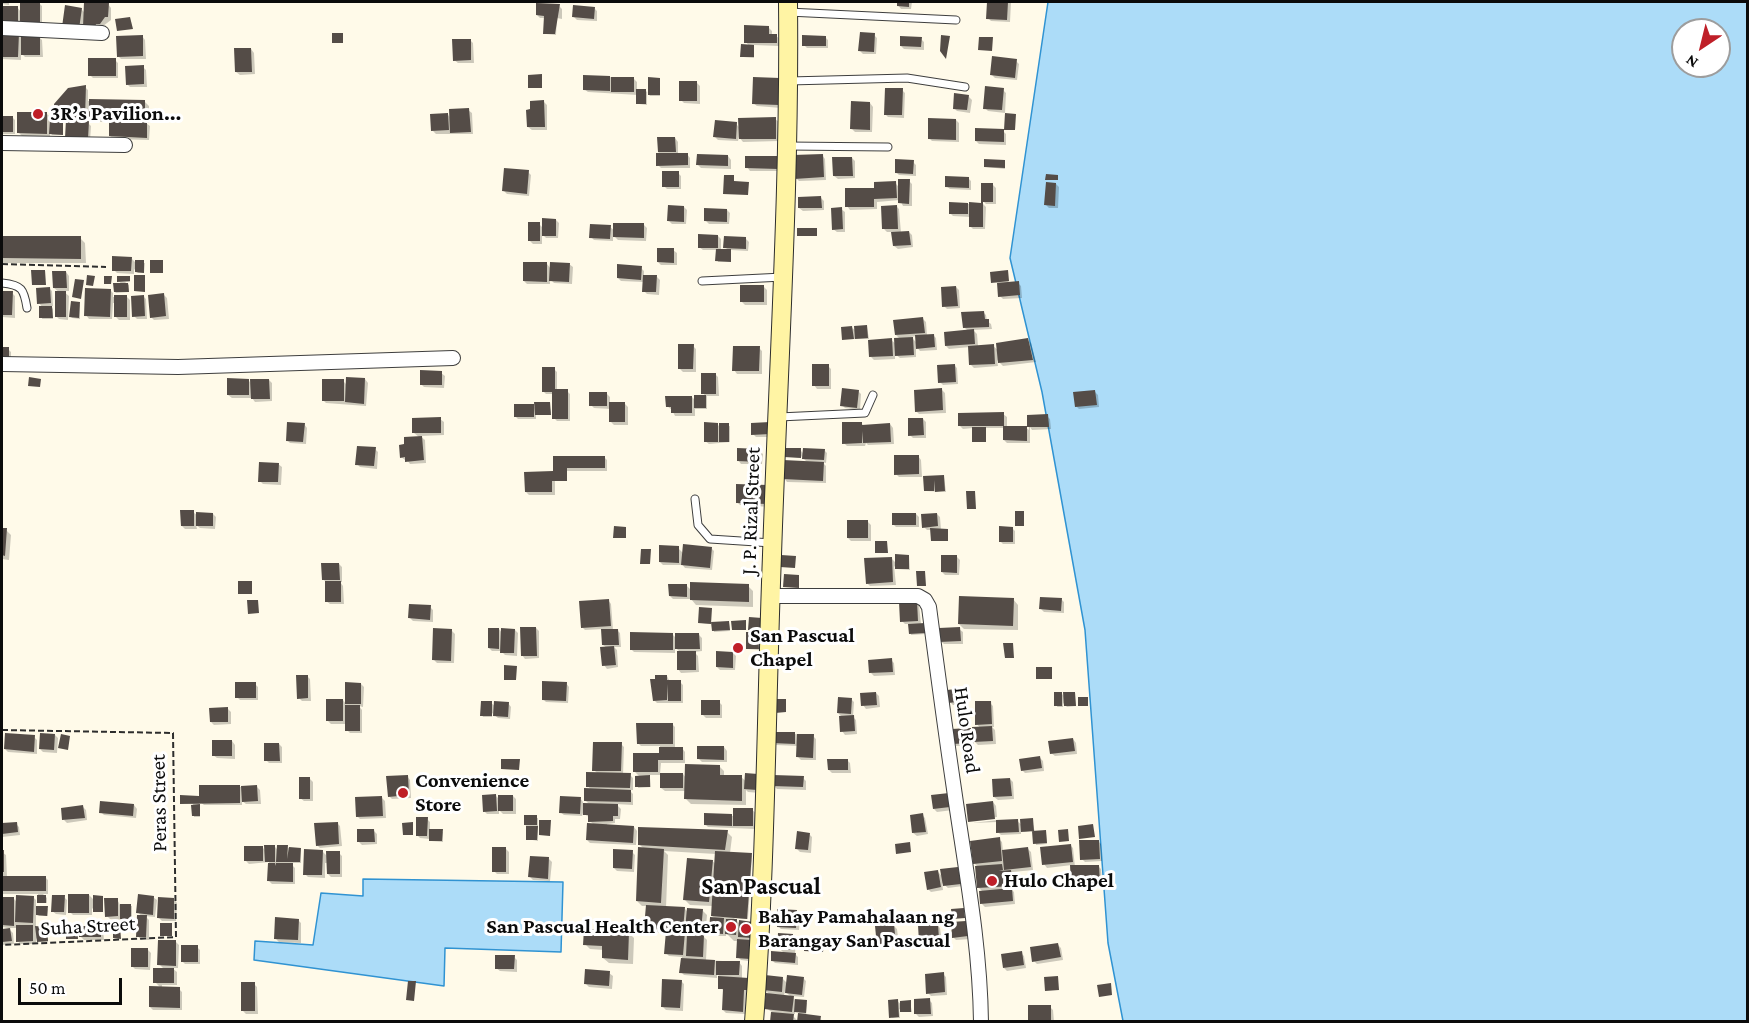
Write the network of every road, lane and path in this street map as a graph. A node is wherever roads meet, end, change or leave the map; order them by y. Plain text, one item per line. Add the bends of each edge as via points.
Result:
1 (788, 7) edge
2 (956, 20) dead end
3 (2, 28) edge
4 (102, 33) dead end
5 (789, 81) junction
6 (965, 87) dead end
7 (2, 143) edge
8 (124, 145) dead end
9 (788, 146) junction
10 (888, 147) dead end
11 (2, 264) edge
12 (106, 267) dead end
13 (783, 277) junction
14 (702, 281) dead end
15 (2, 283) edge
16 (27, 308) dead end
17 (453, 358) dead end
18 (2, 364) edge
19 (873, 395) dead end
20 (777, 417) junction
21 (695, 499) dead end
22 (772, 543) junction
23 (770, 596) junction
24 (2, 730) edge
25 (176, 937) joint
26 (2, 945) edge
27 (754, 1022) edge
28 (981, 1022) edge

1 - 2 lane
1 - 5 main road, J. P. Rizal Street
3 - 4 street
5 - 6 lane via 907,78
5 - 9 main road, J. P. Rizal Street
7 - 8 street
9 - 10 lane
9 - 13 main road, J. P. Rizal Street
11 - 12 path
13 - 14 lane
13 - 20 main road, J. P. Rizal Street
15 - 16 lane via 23,290
17 - 18 street via 178,367
19 - 20 lane via 865,413
20 - 22 main road, J. P. Rizal Street
21 - 22 lane via 698,525 710,538
22 - 23 main road, J. P. Rizal Street
23 - 27 main road, J. P. Rizal Street
23 - 28 street, Hulo Road via 918,596 926,600 971,898
24 - 25 path, Peras Street via 173,733
25 - 26 path, Suha Street

